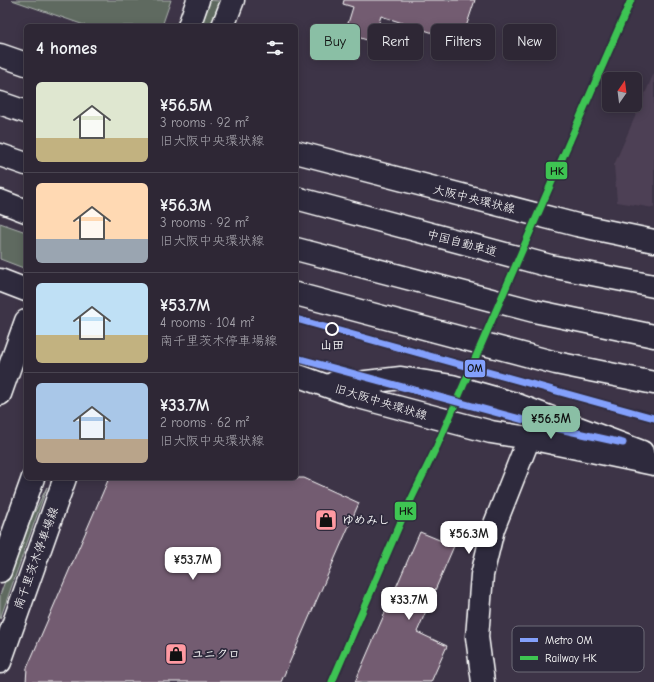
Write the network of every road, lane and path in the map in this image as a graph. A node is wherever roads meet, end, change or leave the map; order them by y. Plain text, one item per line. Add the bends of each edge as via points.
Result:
1 (198, 0) edge
2 (233, 0) edge
3 (190, 24) edge
4 (224, 24) edge
5 (0, 55) edge
6 (24, 63) edge
7 (0, 103) edge
8 (24, 111) edge
9 (298, 153) edge
10 (0, 155) edge
11 (24, 163) edge
12 (298, 199) edge
13 (0, 201) edge
14 (24, 210) edge
15 (654, 241) edge
16 (298, 250) edge
17 (0, 280) edge
18 (654, 286) edge
19 (24, 289) edge
20 (298, 295) edge
21 (24, 327) edge
22 (654, 336) edge
23 (556, 363) junction
24 (298, 377) edge
25 (319, 382) junction
26 (654, 383) edge
27 (654, 393) edge
28 (0, 394) edge
29 (562, 421) junction
30 (529, 438) junction
31 (654, 457) edge
32 (654, 464) edge
33 (32, 480) edge
34 (64, 480) edge
35 (0, 571) edge
36 (0, 662) edge
37 (483, 682) edge

1 - 3 main road
2 - 4 main road
5 - 6 main road
7 - 8 main road
9 - 15 main road, 大阪中央環状線 via 577,225
10 - 11 main road
12 - 18 main road, 中国自動車道 via 550,266
13 - 14 main road
16 - 22 main road via 534,311
17 - 19 main road
20 - 23 main road
21 - 28 main road
23 - 26 main road
23 - 27 main road
24 - 25 main road, 旧大阪中央環状線
25 - 29 main road, 旧大阪中央環状線 via 349,384 401,378 452,386
25 - 30 main road, 旧大阪中央環状線 via 355,396 413,412 491,432
29 - 30 main road via 546,423
29 - 31 main road, 旧大阪中央環状線
30 - 32 main road, 旧大阪中央環状線
30 - 37 main road via 493,529 482,576 477,637
33 - 35 main road
34 - 36 main road, 南千里茨木停車場線

